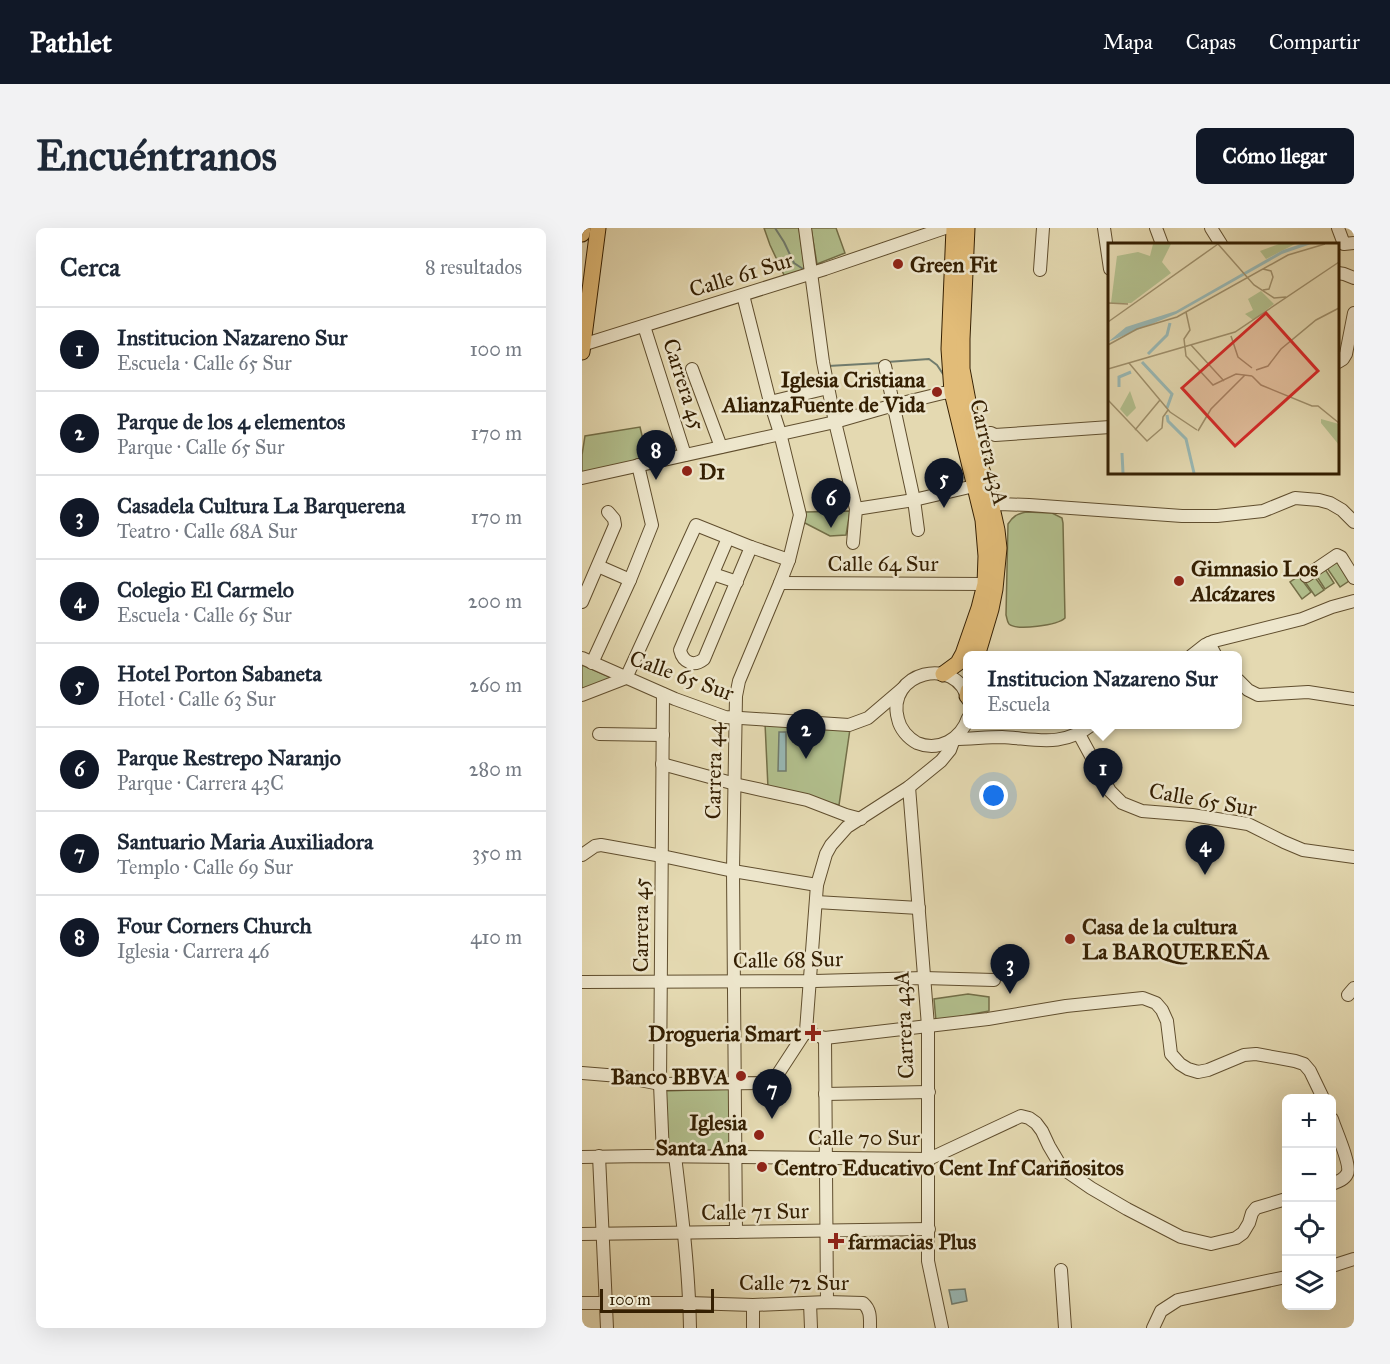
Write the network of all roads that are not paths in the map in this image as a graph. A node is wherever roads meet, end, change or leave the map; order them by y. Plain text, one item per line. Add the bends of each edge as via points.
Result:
1 (583, 228) edge
2 (598, 228) edge
3 (805, 228) edge
4 (945, 228) edge
5 (954, 228) edge
6 (967, 228) edge
7 (1043, 228) edge
8 (1104, 228) edge
9 (1156, 228) edge
10 (1211, 228) edge
11 (1338, 228) edge
12 (582, 234) edge
13 (1162, 243) edge
14 (1220, 243) edge
15 (1354, 243) edge
16 (1108, 255) edge
17 (1040, 270) dead end
18 (1339, 273) edge
19 (811, 274) junction
20 (1354, 278) edge
21 (742, 295) junction
22 (1354, 313) edge
23 (644, 326) junction
24 (582, 347) edge
25 (1339, 361) edge
26 (885, 366) dead end
27 (693, 369) dead end
28 (952, 385) junction
29 (828, 388) junction
30 (770, 402) junction
31 (894, 405) junction
32 (835, 422) junction
33 (1108, 427) edge
34 (780, 434) junction
35 (975, 437) junction
36 (721, 447) junction
37 (685, 455) junction
38 (638, 465) junction
39 (582, 478) edge
40 (974, 486) junction
41 (914, 500) junction
42 (992, 506) junction
43 (856, 509) junction
44 (608, 512) dead end
45 (1354, 522) edge
46 (918, 530) dead end
47 (728, 538) junction
48 (853, 543) dead end
49 (751, 547) junction
50 (789, 560) junction
51 (598, 566) junction
52 (713, 574) junction
53 (1306, 576) dead end
54 (1354, 578) edge
55 (630, 580) junction
56 (737, 582) junction
57 (780, 583) junction
58 (985, 584) junction
59 (1354, 601) edge
60 (582, 602) edge
61 (1209, 643) junction
62 (964, 651) edge
63 (978, 651) edge
64 (1198, 651) edge
65 (1213, 651) edge
66 (963, 654) edge
67 (587, 660) edge
68 (943, 674) junction
69 (626, 678) junction
70 (1242, 684) edge
71 (902, 689) junction
72 (963, 689) edge
73 (663, 694) junction
74 (582, 695) edge
75 (1354, 699) edge
76 (735, 717) junction
77 (963, 729) edge
78 (1086, 729) edge
79 (599, 734) dead end
80 (1079, 734) junction
81 (663, 735) junction
82 (954, 739) junction
83 (662, 764) junction
84 (734, 783) junction
85 (909, 787) junction
86 (861, 819) junction
87 (582, 855) edge
88 (662, 856) junction
89 (1354, 858) edge
90 (733, 871) junction
91 (817, 885) junction
92 (816, 902) junction
93 (919, 908) junction
94 (924, 978) junction
95 (810, 980) junction
96 (994, 980) dead end
97 (733, 981) junction
98 (582, 982) edge
99 (661, 982) junction
100 (928, 1026) junction
101 (806, 1031) junction
102 (825, 1038) junction
103 (582, 1072) edge
104 (660, 1084) junction
105 (735, 1084) junction
106 (929, 1092) junction
107 (825, 1094) junction
108 (1321, 1094) edge
109 (1336, 1130) edge
110 (582, 1156) edge
111 (599, 1156) junction
112 (669, 1156) junction
113 (736, 1157) junction
114 (826, 1158) junction
115 (929, 1159) junction
116 (1336, 1182) edge
117 (1282, 1200) edge
118 (928, 1229) junction
119 (826, 1230) junction
120 (736, 1232) junction
121 (683, 1233) junction
122 (582, 1234) edge
123 (602, 1234) junction
124 (1354, 1252) edge
125 (1342, 1262) edge
126 (1060, 1270) dead end
127 (1282, 1278) edge
128 (606, 1302) junction
129 (689, 1302) junction
130 (827, 1302) junction
131 (582, 1303) edge
132 (810, 1303) junction
133 (753, 1305) junction
134 (607, 1328) edge
135 (690, 1328) edge
136 (753, 1328) edge
137 (811, 1328) edge
138 (870, 1328) edge
139 (942, 1328) edge
140 (1065, 1328) edge
141 (1153, 1328) edge

1 - 12 main road
2 - 24 main road
3 - 19 street
4 - 19 street, Calle 61 Sur
5 - 28 main road, Carrera 43A via 949,349
6 - 35 main road, Carrera 43A via 961,356
7 - 17 street
8 - 16 street
9 - 13 street
10 - 14 street
11 - 15 street via 1344,244
18 - 20 street
19 - 21 street, Calle 61 Sur
19 - 29 street
21 - 23 street, Calle 61 Sur
21 - 30 street, Carrera 44
22 - 25 street via 1346,354
23 - 24 street, Calle 61 Sur
23 - 37 street, Carrera 45
26 - 31 street
27 - 36 street
28 - 31 street via 943,393
28 - 40 main road, Carrera 43A
29 - 30 street
29 - 32 street
30 - 34 street, Carrera 44
31 - 32 street
31 - 41 street
32 - 34 street
32 - 43 street
33 - 35 street
34 - 36 street
34 - 50 street, Carrera 44 via 800,514
35 - 42 main road, Carrera 43A
36 - 37 street
37 - 38 street
38 - 39 street
38 - 55 street via 652,525
40 - 41 street
40 - 58 main road, Carrera 43A via 985,535
41 - 43 street
41 - 46 street
42 - 45 street via 1217,516 1263,511 1295,498 1330,503
42 - 63 main road, Carrera 43A via 999,548 997,573
43 - 48 street
44 - 51 street via 615,525
47 - 49 street
47 - 52 street
47 - 69 street via 696,525
49 - 50 street
49 - 56 street
50 - 57 street, Carrera 44
51 - 55 street
51 - 60 street
52 - 56 street
52 - 56 street via 680,650 690,663 704,659
53 - 54 street via 1337,555
55 - 67 street
57 - 58 street, Calle 64 Sur
57 - 76 street, Carrera 44 via 739,681
58 - 62 main road, Carrera 43A
59 - 61 street
61 - 64 street
61 - 65 street
66 - 68 main road, Carrera 43A
67 - 69 street, Calle 65 Sur
68 - 71 street, Calle 65 Sur via 916,677
68 - 72 street
69 - 73 street, Calle 65 Sur
69 - 74 street
70 - 75 street via 1258,695 1308,692
71 - 76 street, Calle 65 Sur via 868,718 849,725
71 - 82 street via 897,716 911,739 927,746
73 - 76 street, Calle 65 Sur via 725,717
73 - 81 street, Carrera 45
76 - 84 street, Carrera 44
77 - 82 street
78 - 80 street
79 - 81 street
80 - 82 street via 1036,740
80 - 89 street, Calle 65 Sur via 1110,791 1122,803 1142,811 1248,824 1303,850
81 - 83 street, Carrera 45
82 - 85 street via 941,760
83 - 84 street
83 - 88 street, Carrera 45
84 - 86 street via 807,800
84 - 90 street, Carrera 44
85 - 86 street
85 - 93 street, Carrera 43A
86 - 91 street via 831,845
87 - 88 street via 601,845
88 - 90 street
88 - 99 street, Carrera 45
90 - 91 street
90 - 97 street, Carrera 44
91 - 92 street
92 - 93 street
92 - 95 street
93 - 94 street, Carrera 43A
94 - 95 street, Calle 68 Sur
94 - 96 street, Calle 68 Sur
94 - 100 street, Carrera 43A
95 - 97 street, Calle 68 Sur
95 - 101 street
97 - 99 street, Calle 68 Sur
97 - 105 street, Carrera 44
98 - 99 street, Calle 68 Sur
99 - 104 street, Carrera 45
100 - 102 street
100 - 106 street, Carrera 43A
100 - 108 street via 1143,998 1162,1010 1171,1054 1188,1070 1208,1070 1244,1055 1295,1061 1310,1071
101 - 102 street
101 - 105 street via 772,1082
102 - 107 street
103 - 104 street
104 - 105 street
104 - 112 street, Carrera 45
105 - 113 street, Carrera 44
106 - 107 street
106 - 115 street, Carrera 43A
107 - 114 street
109 - 116 street via 1349,1167 1347,1176
110 - 111 street, Calle 70 Sur
111 - 112 street, Calle 70 Sur
111 - 123 street
112 - 113 street, Calle 70 Sur
112 - 121 street, Carrera 45
113 - 114 street, Calle 70 Sur
113 - 120 street, Carrera 44
114 - 115 street, Calle 70 Sur
114 - 119 street
115 - 117 street, Calle 70 Sur via 1021,1116 1036,1123 1062,1168 1180,1237 1211,1244 1236,1239 1256,1208
115 - 118 street, Carrera 43A
118 - 119 street, Calle 71 Sur
118 - 139 street, Carrera 43A via 928,1261
119 - 120 street, Calle 71 Sur
119 - 130 street
120 - 121 street, Calle 71 Sur
121 - 123 street, Calle 71 Sur
121 - 129 street, Carrera 45
122 - 123 street, Calle 71 Sur
123 - 128 street
124 - 125 street
126 - 140 street
127 - 141 street via 1178,1300 1161,1311
128 - 129 street, Calle 72 Sur
128 - 131 street, Calle 72 Sur
128 - 134 street
129 - 133 street, Calle 72 Sur
129 - 135 street, Carrera 45
130 - 132 street, Calle 72 Sur
130 - 138 street, Calle 72 Sur via 863,1303 870,1312
132 - 133 street, Calle 72 Sur
132 - 137 street
133 - 136 street

